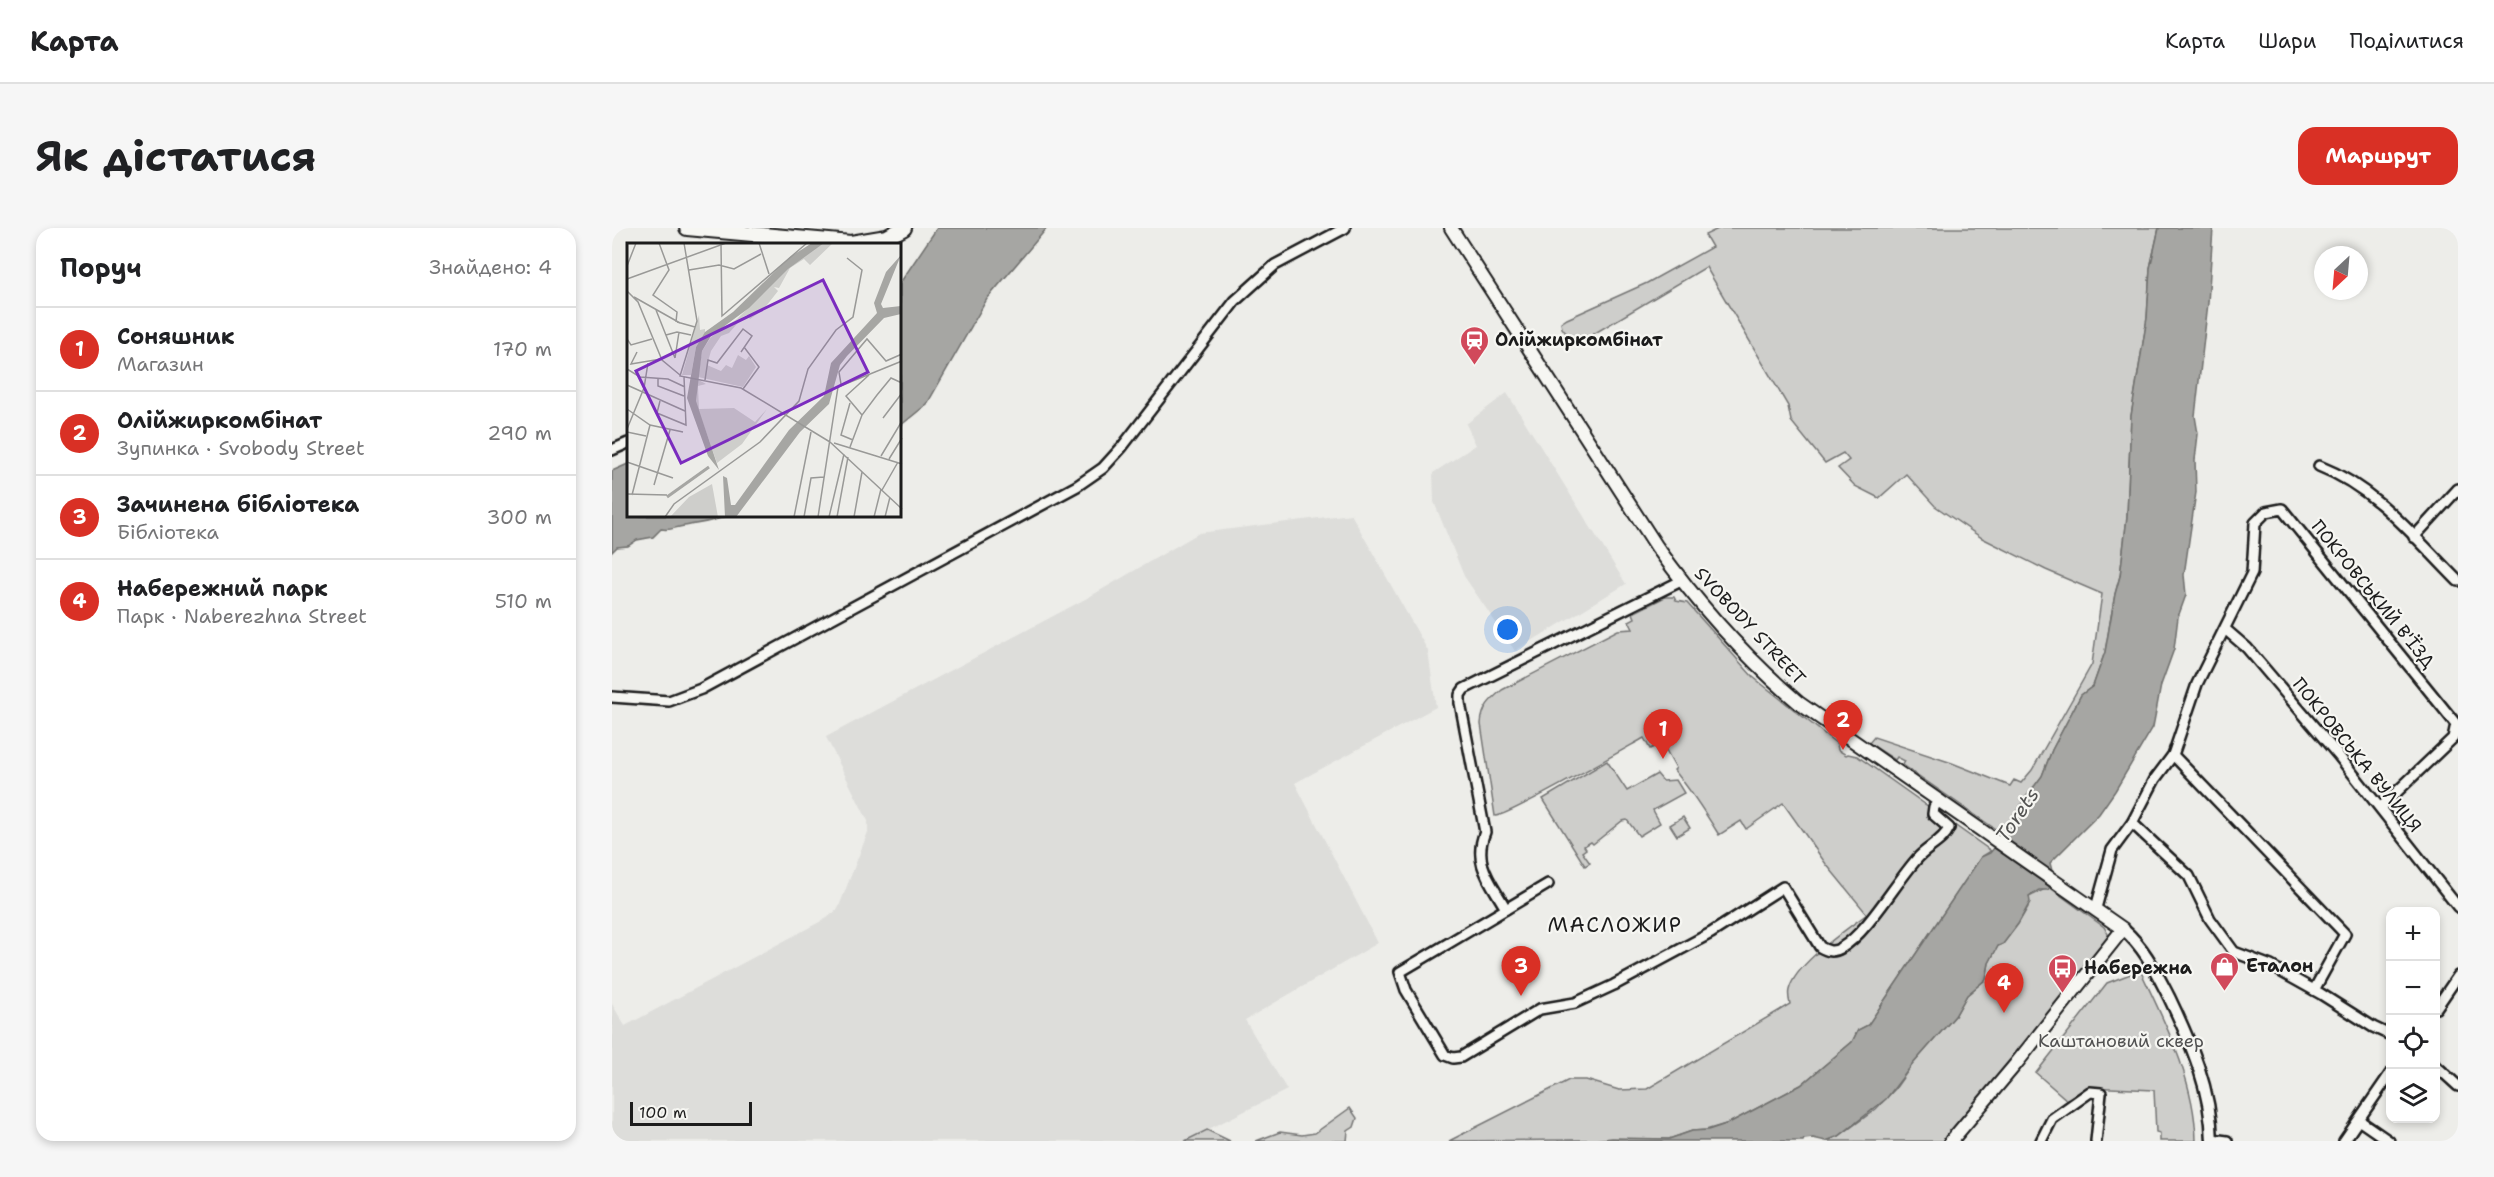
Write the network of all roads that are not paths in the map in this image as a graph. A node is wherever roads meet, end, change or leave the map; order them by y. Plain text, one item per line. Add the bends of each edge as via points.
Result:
1 (687, 228) edge
2 (904, 228) edge
3 (1345, 228) edge
4 (1451, 228) edge
5 (871, 243) edge
6 (627, 443) edge
7 (612, 450) edge
8 (2319, 466) dead end
9 (2458, 489) edge
10 (2414, 537) junction
11 (1681, 581) junction
12 (2458, 581) edge
13 (2224, 629) junction
14 (612, 697) edge
15 (2173, 755) junction
16 (1940, 800) junction
17 (2381, 807) junction
18 (2132, 823) junction
19 (1548, 884) dead end
20 (2458, 907) edge
21 (2096, 908) junction
22 (1506, 909) junction
23 (2123, 929) junction
24 (2458, 976) edge
25 (2314, 990) junction
26 (2440, 1002) edge
27 (2386, 1033) edge
28 (2440, 1069) edge
29 (2386, 1082) edge
30 (2458, 1086) edge
31 (2360, 1121) junction
32 (2212, 1140) edge
33 (1950, 1141) edge
34 (2041, 1141) edge
35 (2096, 1141) edge
36 (2227, 1141) edge
37 (2344, 1141) edge
38 (2389, 1141) edge

1 - 5 main road
2 - 5 main road
3 - 14 street via 1275,266 1235,301 1122,447 1103,468 1077,486 701,689 669,701
4 - 11 main road, SVOBODY STREET
6 - 7 street
8 - 10 street via 2355,484
9 - 10 street
10 - 12 street
11 - 16 main road, SVOBODY STREET via 1755,663 1799,703
11 - 22 street via 1464,689 1460,695 1485,832 1479,860
13 - 15 street via 2198,684
13 - 17 street, ПОКРОВСЬКА ВУЛИЦЯ via 2247,648
13 - 17 street, ПОКРОВСЬКИЙ В'ЇЗД via 2252,573 2255,523 2266,512 2282,509 2456,724 2453,738
15 - 18 street
15 - 25 street via 2345,934
16 - 21 main road, SVOBODY STREET
16 - 22 street via 1933,814 1949,828 1946,834 1918,857 1866,924 1840,949 1828,951 1820,947 1783,887 1711,933 1596,994 1563,1007 1545,1007 1461,1057 1445,1055 1406,990 1400,972
17 - 20 street, ПОКРОВСЬКА ВУЛИЦЯ
18 - 21 street via 2112,850
18 - 25 street via 2189,876 2210,919 2234,952 2271,966
19 - 22 street
21 - 23 main road, SVOBODY STREET
23 - 32 street, SVOBODY STREET via 2147,956 2184,1029 2202,1075
23 - 33 main road
24 - 26 street
25 - 27 street
28 - 30 street
29 - 31 street
31 - 37 street
31 - 38 street
32 - 36 street, SVOBODY STREET
34 - 35 street via 2052,1119 2090,1092 2101,1093

